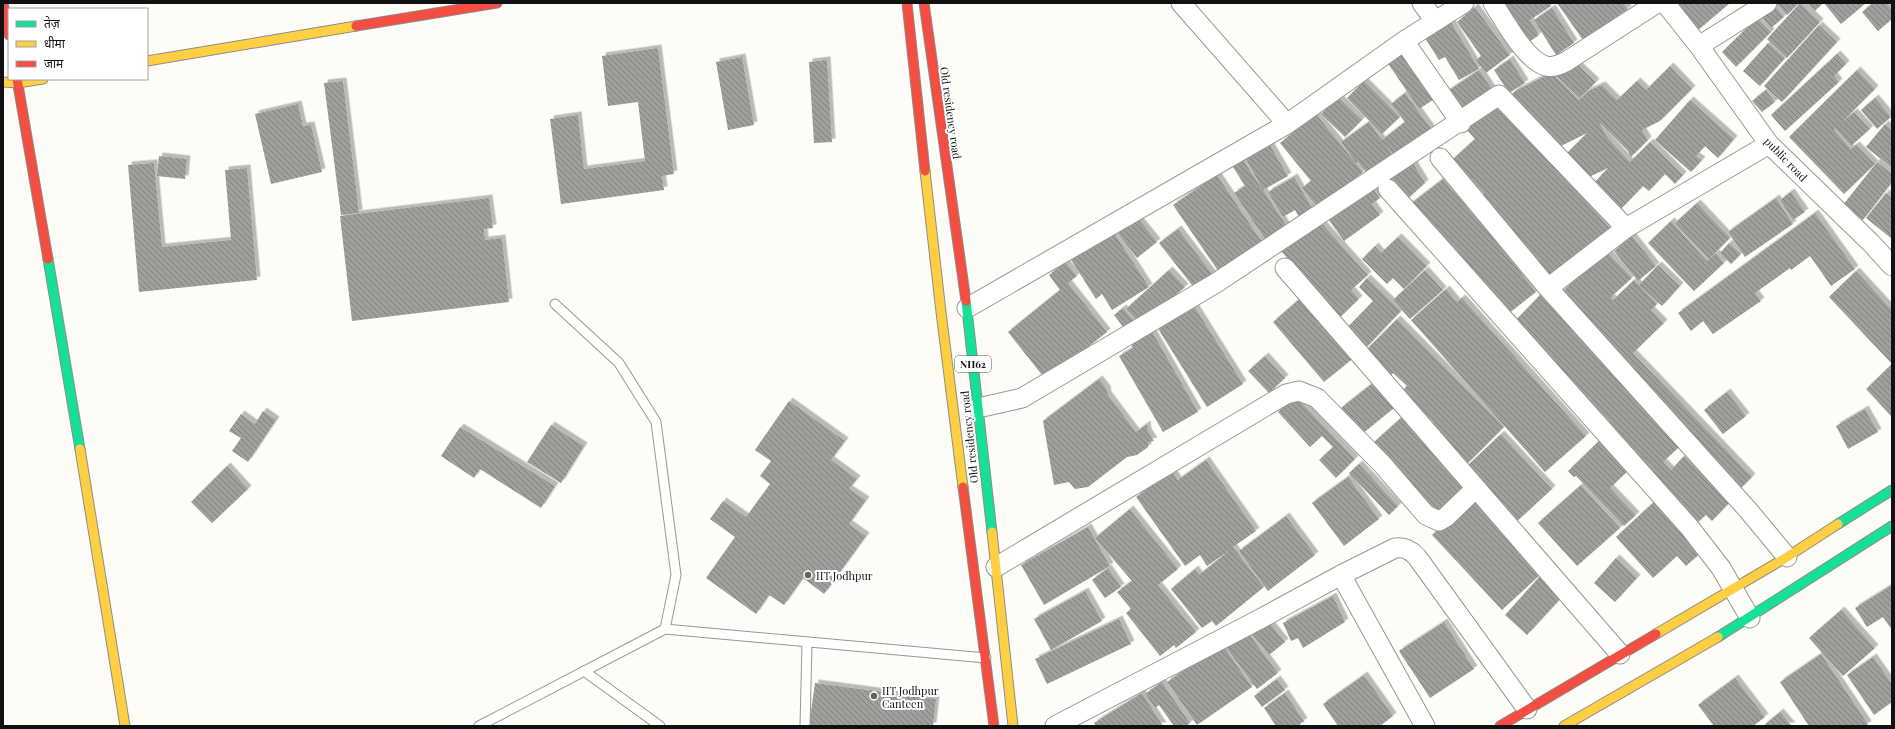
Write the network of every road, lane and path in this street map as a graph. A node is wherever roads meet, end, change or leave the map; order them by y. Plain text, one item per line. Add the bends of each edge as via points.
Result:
1 (3, 3) edge
2 (497, 3) edge
3 (907, 3) edge
4 (924, 3) edge
5 (1182, 3) edge
6 (1422, 3) edge
7 (1464, 3) edge
8 (1493, 3) edge
9 (1658, 3) edge
10 (1665, 3) edge
11 (1767, 3) edge
12 (1435, 21) junction
13 (8, 30) edge
14 (1404, 41) junction
15 (1699, 46) junction
16 (148, 61) edge
17 (30, 80) edge
18 (17, 81) edge
19 (3, 82) edge
20 (1461, 122) junction
21 (1287, 124) junction
22 (1769, 144) junction
23 (1440, 158) dead end
24 (1388, 189) dead end
25 (1626, 228) junction
26 (1892, 266) edge
27 (1285, 268) dead end
28 (1548, 288) junction
29 (555, 304) dead end
30 (967, 308) junction
31 (978, 408) junction
32 (1476, 488) junction
33 (1892, 490) edge
34 (1892, 526) edge
35 (1787, 557) junction
36 (996, 566) junction
37 (1341, 575) junction
38 (1734, 588) junction
39 (1750, 618) junction
40 (665, 629) junction
41 (807, 643) junction
42 (1620, 654) junction
43 (986, 658) junction
44 (584, 671) junction
45 (1527, 709) junction
46 (125, 726) edge
47 (479, 726) edge
48 (660, 726) edge
49 (805, 726) edge
50 (994, 726) edge
51 (1013, 726) edge
52 (1056, 726) edge
53 (1425, 726) edge
54 (1500, 726) edge
55 (1564, 726) edge

1 - 13 main road
2 - 16 main road
3 - 43 main road, Old residency road / NH62 via 941,312
4 - 30 main road, Old residency road / NH62
5 - 21 street
6 - 12 street
7 - 12 street
8 - 9 street via 1528,54 1546,66 1557,66
10 - 15 street, public road
11 - 15 street
12 - 14 street
14 - 20 street
14 - 21 street
15 - 22 street, public road
17 - 18 main road
18 - 19 main road
18 - 46 main road
20 - 25 street via 1499,95
20 - 31 street via 1216,283 1036,390 1022,398
21 - 30 street
22 - 25 street
22 - 26 street, public road
23 - 28 street
24 - 38 street via 1690,528
25 - 28 street
27 - 32 street
28 - 35 street via 1748,510
29 - 40 lane via 619,363 656,422 676,576
30 - 31 main road, Old residency road / NH62
31 - 36 main road, Old residency road / NH62
32 - 36 street via 1446,517 1439,521 1433,520 1317,398 1299,391 1286,394
32 - 42 street
33 - 35 main road
34 - 39 main road
35 - 38 main road
36 - 51 main road, Old residency road / NH62
37 - 45 street via 1395,548 1403,547 1412,552
37 - 52 street
37 - 53 street
38 - 39 street
38 - 42 main road
39 - 55 main road
40 - 41 lane
40 - 44 lane
41 - 43 lane
41 - 49 lane
42 - 45 main road
43 - 50 main road, Old residency road / NH62
44 - 47 lane
44 - 48 lane
45 - 54 main road

